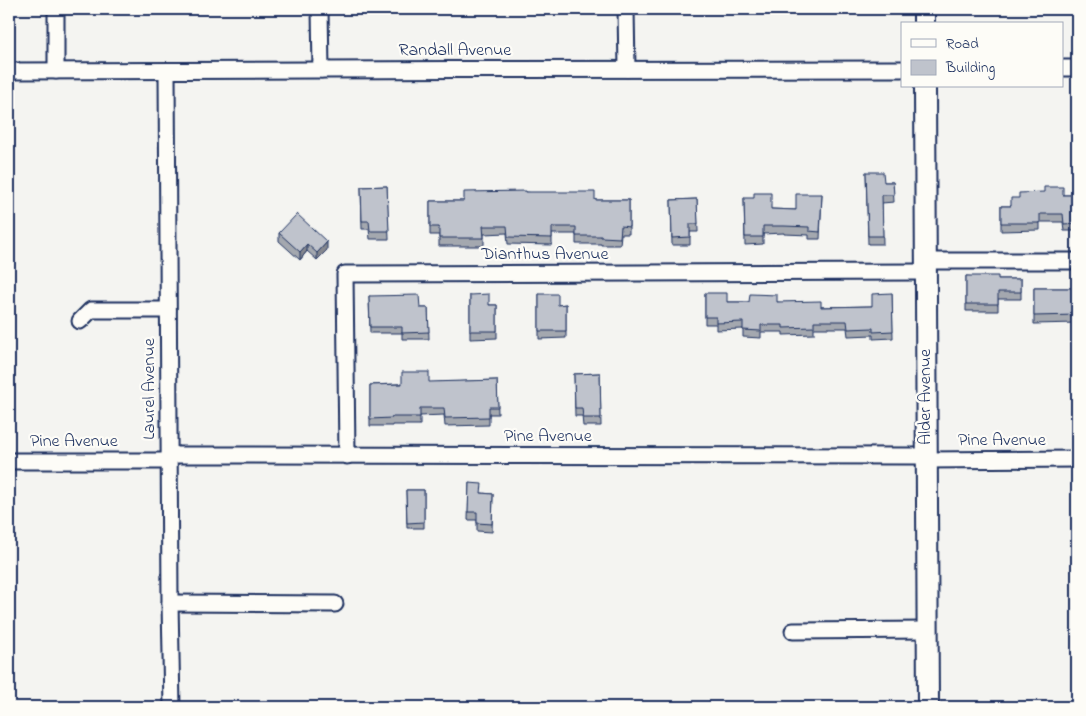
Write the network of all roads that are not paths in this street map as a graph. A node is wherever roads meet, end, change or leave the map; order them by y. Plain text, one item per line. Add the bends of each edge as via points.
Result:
1 (56, 9) edge
2 (320, 9) edge
3 (626, 9) edge
4 (924, 9) edge
5 (924, 22) edge
6 (626, 68) junction
7 (1064, 68) edge
8 (1077, 68) edge
9 (901, 69) edge
10 (321, 70) junction
11 (9, 71) edge
12 (56, 71) junction
13 (167, 72) junction
14 (924, 88) edge
15 (1077, 261) edge
16 (926, 266) junction
17 (168, 310) junction
18 (80, 321) dead end
19 (347, 456) junction
20 (169, 458) junction
21 (926, 458) junction
22 (1077, 459) edge
23 (9, 461) edge
24 (170, 603) junction
25 (335, 604) dead end
26 (927, 630) junction
27 (793, 631) dead end
28 (172, 707) edge
29 (928, 707) edge

1 - 12 street
2 - 10 street
3 - 6 street
4 - 5 main road
6 - 9 street, Randall Avenue
6 - 10 street, Randall Avenue
7 - 8 street
10 - 13 street, Randall Avenue
11 - 12 street, Randall Avenue
12 - 13 street, Randall Avenue
13 - 17 street, Laurel Avenue
14 - 16 main road, Alder Avenue
15 - 16 street
16 - 19 street, Dianthus Avenue via 345,274
16 - 21 main road, Alder Avenue
17 - 18 street via 92,310
17 - 20 street, Laurel Avenue
19 - 20 street, Pine Avenue
19 - 21 street, Pine Avenue
20 - 23 street, Pine Avenue
20 - 24 street, Laurel Avenue
21 - 22 street, Pine Avenue
21 - 26 main road, Alder Avenue
24 - 25 street
24 - 28 street, Laurel Avenue
26 - 27 street
26 - 29 main road, Alder Avenue

